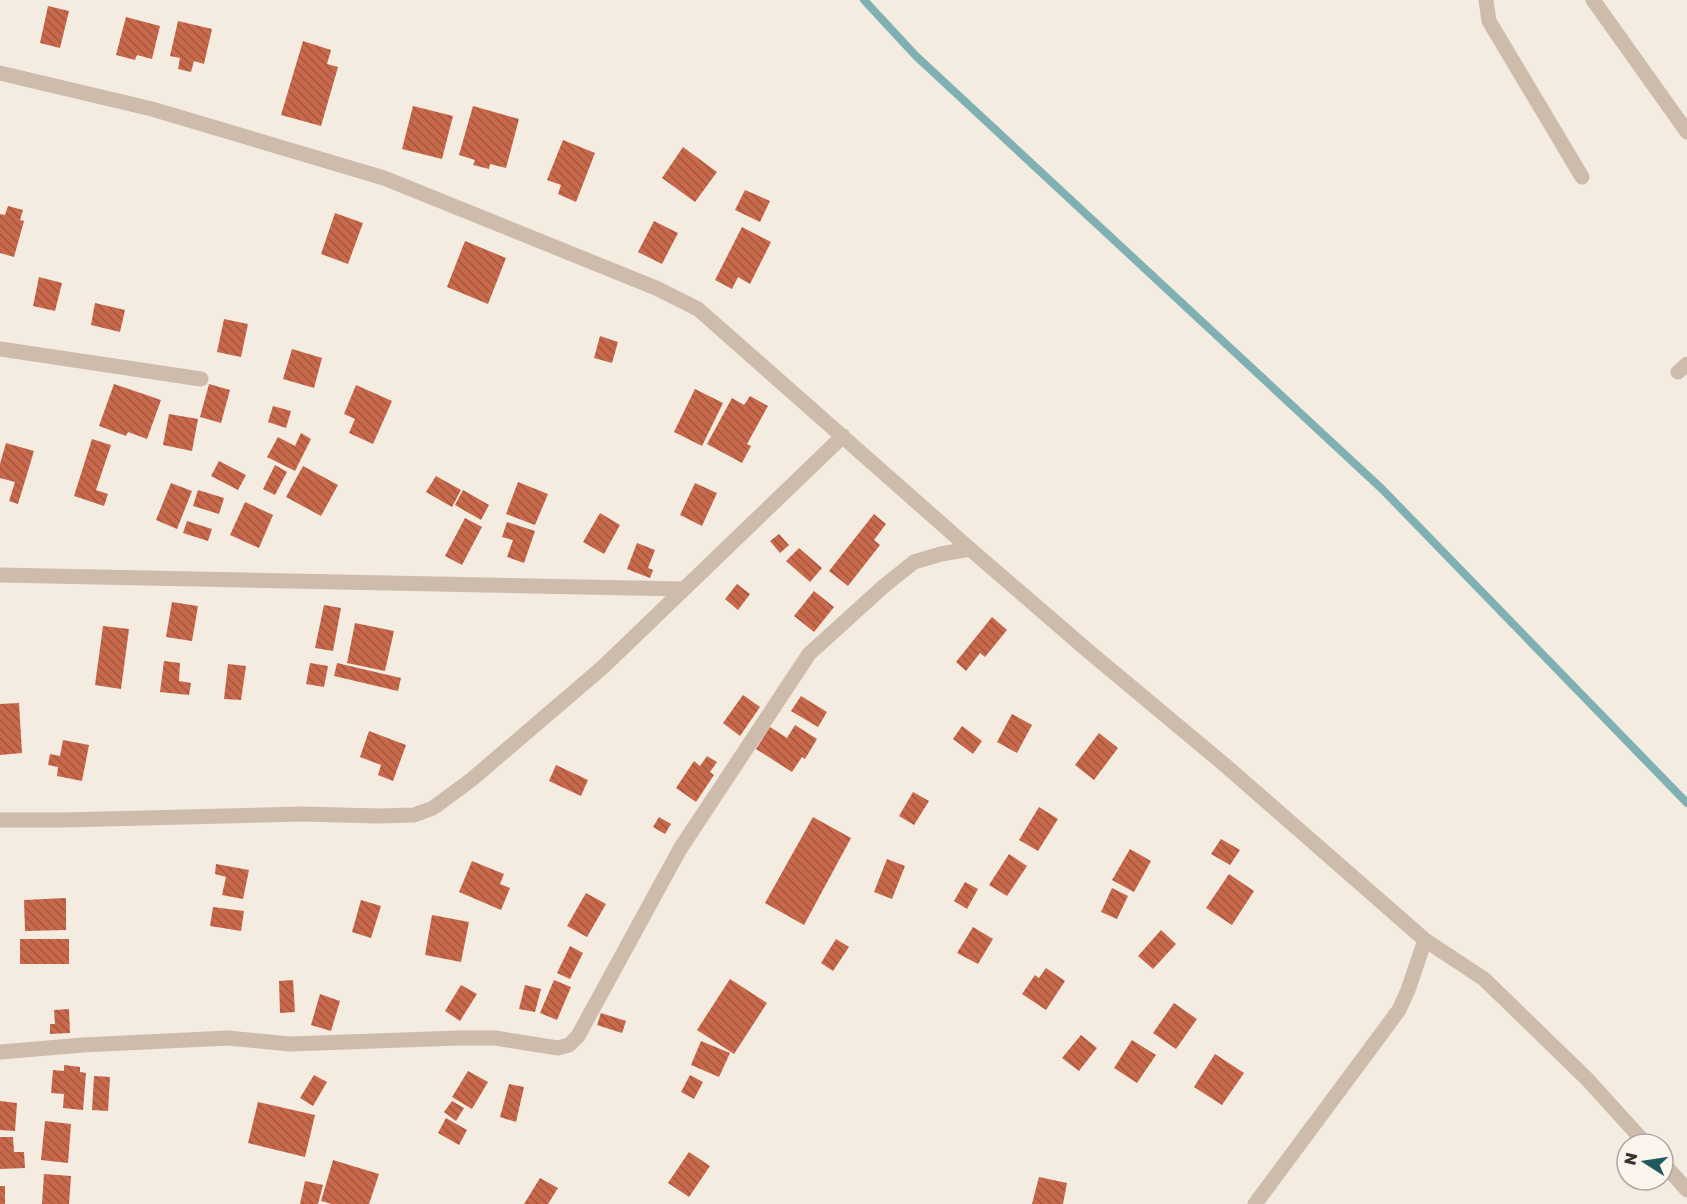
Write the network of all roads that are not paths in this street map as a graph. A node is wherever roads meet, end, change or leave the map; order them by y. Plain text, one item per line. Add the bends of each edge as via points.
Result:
1 (1486, 0) edge
2 (1593, 0) edge
3 (0, 73) edge
4 (1687, 132) edge
5 (1582, 177) dead end
6 (0, 349) edge
7 (201, 379) dead end
8 (843, 436) junction
9 (970, 549) junction
10 (0, 574) edge
11 (683, 589) junction
12 (0, 820) edge
13 (1425, 940) junction
14 (0, 1052) edge
15 (1635, 1132) edge
16 (1675, 1176) edge
17 (1687, 1190) edge
18 (1255, 1204) edge

1 - 5 street via 1490,21
2 - 4 street
3 - 8 street via 153,109 384,178 656,288 698,309
6 - 7 street
8 - 9 street
8 - 11 street
9 - 13 street
9 - 14 street via 914,562 809,654 680,849 594,1008 569,1045 535,1046 495,1038 290,1044 228,1038
10 - 11 street
11 - 12 street via 603,667 471,780 433,808 414,815
13 - 15 street via 1484,979 1587,1078
13 - 18 street via 1400,1010
16 - 17 street

